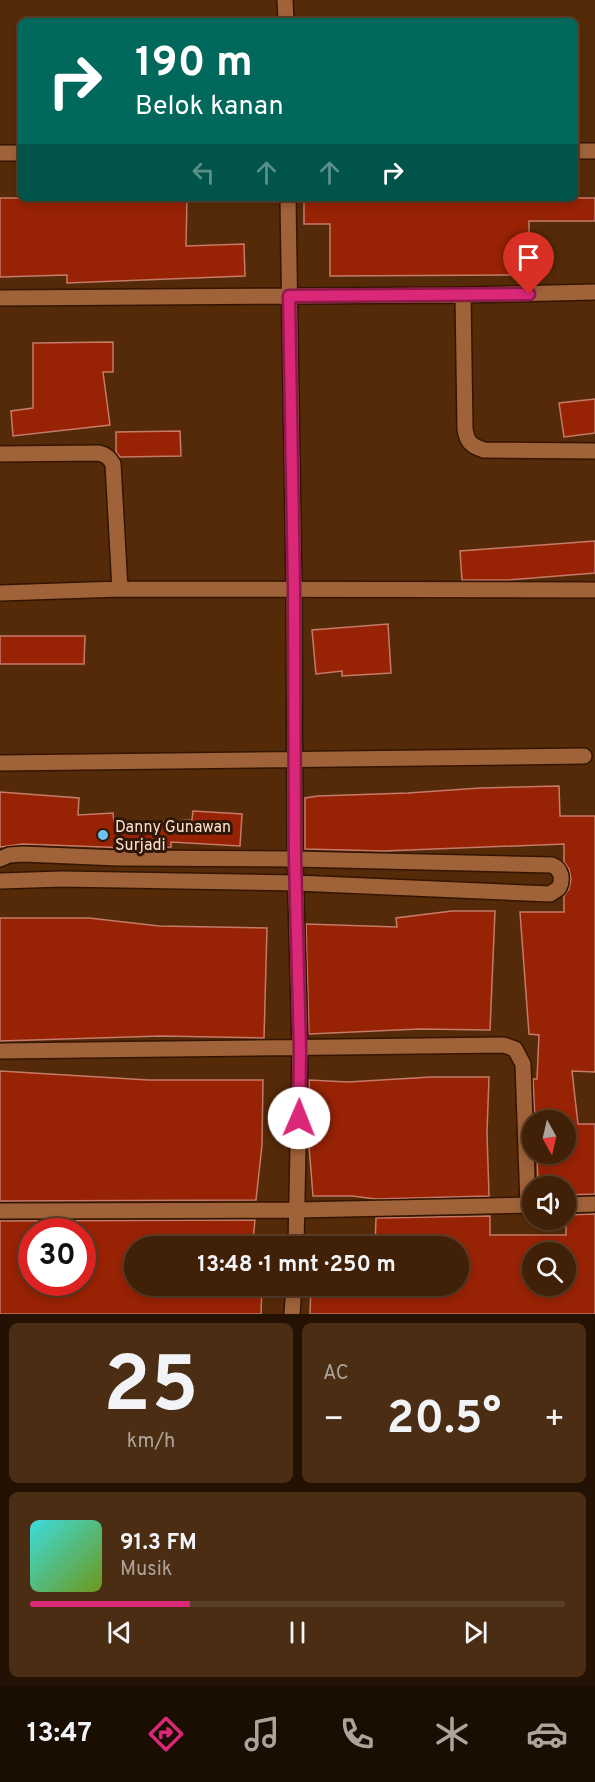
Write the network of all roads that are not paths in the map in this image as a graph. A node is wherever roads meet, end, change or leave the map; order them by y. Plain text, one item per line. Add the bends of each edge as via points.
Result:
1 (285, 0) edge
2 (286, 18) edge
3 (595, 150) edge
4 (578, 151) edge
5 (0, 153) edge
6 (18, 153) edge
7 (288, 201) edge
8 (595, 292) edge
9 (463, 295) junction
10 (289, 296) junction
11 (0, 298) edge
12 (595, 451) edge
13 (0, 454) edge
14 (294, 588) junction
15 (120, 589) junction
16 (595, 590) edge
17 (0, 593) edge
18 (585, 756) dead end
19 (294, 760) junction
20 (0, 763) edge
21 (0, 859) edge
22 (295, 859) junction
23 (0, 881) edge
24 (296, 883) junction
25 (300, 1049) junction
26 (0, 1051) edge
27 (529, 1176) edge
28 (595, 1204) edge
29 (522, 1205) edge
30 (576, 1205) edge
31 (298, 1210) junction
32 (0, 1211) edge
33 (297, 1236) edge
34 (293, 1296) edge
35 (292, 1314) edge

1 - 2 street
3 - 4 street
5 - 6 street
7 - 10 street
8 - 9 street
9 - 10 street
9 - 12 street via 465,429 472,446 484,450
10 - 11 street
10 - 14 street
13 - 15 street via 99,453 110,459
14 - 15 street
14 - 16 street
14 - 19 street
15 - 17 street
18 - 19 street
19 - 20 street
19 - 22 street
21 - 22 street via 23,854
22 - 24 street
22 - 24 street via 552,865 561,878 559,888 550,894
23 - 24 street
24 - 25 street
25 - 26 street
25 - 27 street via 504,1045 515,1049 524,1064
25 - 31 street
28 - 30 street
29 - 31 street
31 - 32 street
31 - 33 street
34 - 35 street

